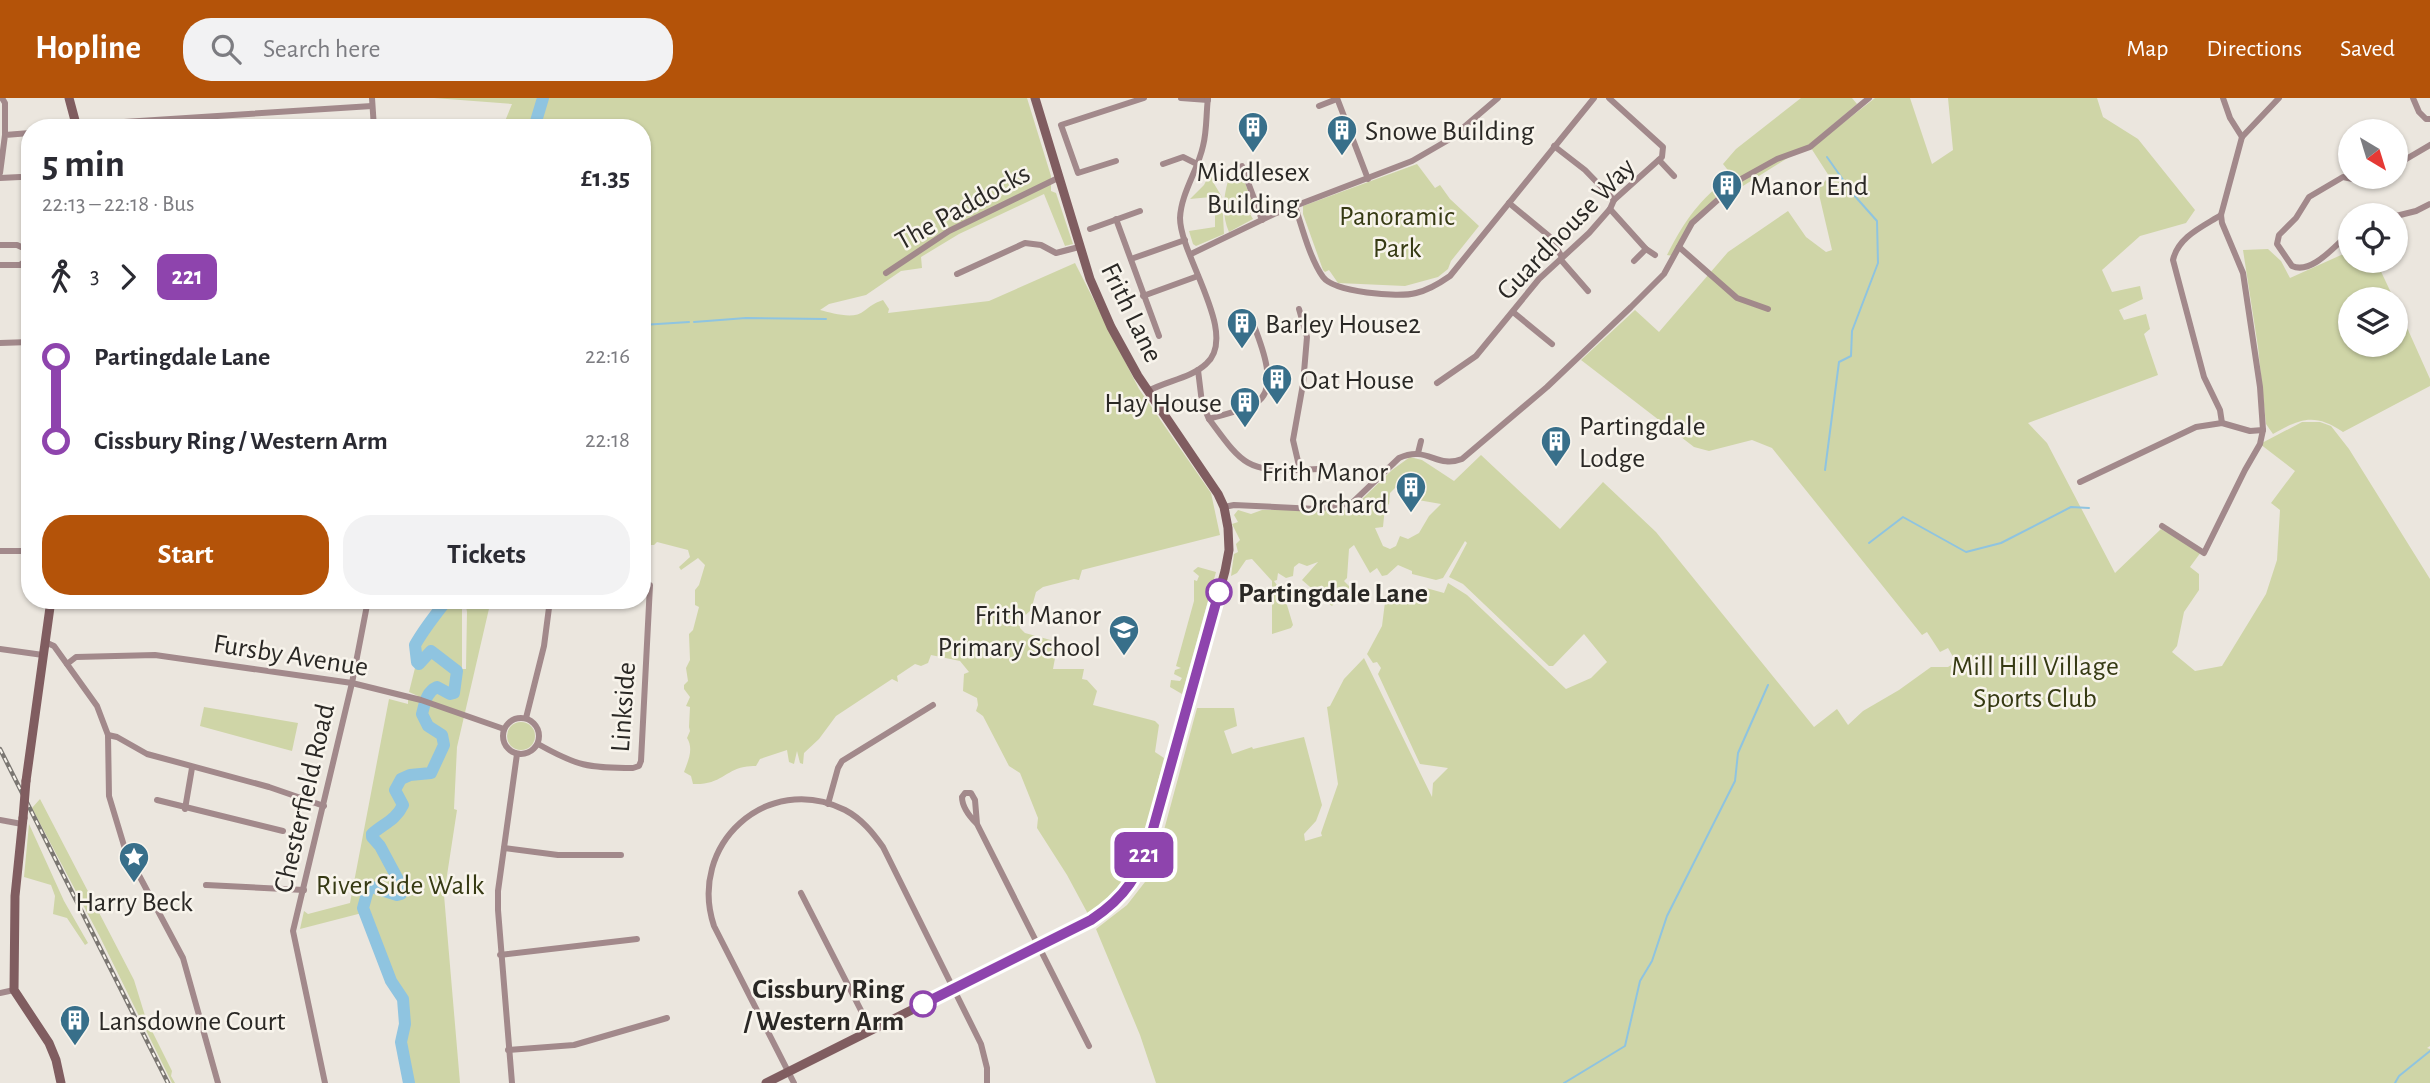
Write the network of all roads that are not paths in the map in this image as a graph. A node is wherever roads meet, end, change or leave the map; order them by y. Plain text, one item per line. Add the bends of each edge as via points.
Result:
1 (2, 98) edge
2 (69, 98) edge
3 (372, 98) edge
4 (1035, 98) edge
5 (1144, 98) edge
6 (1181, 98) edge
7 (1498, 98) edge
8 (1594, 98) edge
9 (1609, 98) edge
10 (1869, 98) edge
11 (2223, 98) edge
12 (2279, 98) edge
13 (2413, 98) edge
14 (1208, 99) edge
15 (1337, 99) edge
16 (372, 106) junction
17 (1320, 106) dead end
18 (70, 119) edge
19 (186, 119) edge
20 (373, 119) edge
21 (2430, 119) edge
22 (21, 134) edge
23 (5, 135) junction
24 (2242, 137) junction
25 (2430, 145) edge
26 (1554, 146) junction
27 (2408, 158) edge
28 (1659, 160) junction
29 (1116, 161) dead end
30 (1163, 164) dead end
31 (1197, 164) junction
32 (1242, 166) dead end
33 (0, 175) edge
34 (1674, 176) dead end
35 (20, 177) dead end
36 (1058, 178) junction
37 (1368, 179) junction
38 (2338, 180) edge
39 (1614, 200) junction
40 (1508, 203) junction
41 (2430, 205) edge
42 (1295, 206) junction
43 (1610, 209) junction
44 (1140, 211) dead end
45 (2408, 213) edge
46 (2221, 215) junction
47 (1116, 219) junction
48 (1262, 220) junction
49 (1090, 229) dead end
50 (1185, 240) junction
51 (2338, 243) edge
52 (0, 245) edge
53 (21, 247) edge
54 (1079, 247) junction
55 (1679, 247) junction
56 (1646, 249) junction
57 (1191, 254) junction
58 (974, 255) dead end
59 (1655, 255) dead end
60 (1131, 259) junction
61 (1562, 259) junction
62 (1634, 261) dead end
63 (21, 263) edge
64 (0, 265) edge
65 (978, 265) junction
66 (886, 273) dead end
67 (957, 274) dead end
68 (1198, 276) junction
69 (1588, 291) dead end
70 (1143, 296) junction
71 (1299, 309) dead end
72 (1768, 309) dead end
73 (1513, 312) junction
74 (1251, 318) dead end
75 (1159, 337) dead end
76 (0, 342) edge
77 (21, 342) edge
78 (1552, 344) dead end
79 (1198, 370) junction
80 (1437, 383) dead end
81 (1148, 391) junction
82 (1209, 419) junction
83 (2222, 424) junction
84 (2263, 430) junction
85 (1421, 441) dead end
86 (1418, 453) junction
87 (1318, 469) dead end
88 (1300, 470) junction
89 (2080, 482) dead end
90 (1224, 507) junction
91 (2162, 526) dead end
92 (0, 551) edge
93 (21, 551) edge
94 (50, 609) edge
95 (366, 609) edge
96 (549, 609) edge
97 (648, 609) edge
98 (45, 642) junction
99 (0, 649) edge
100 (43, 655) junction
101 (67, 664) junction
102 (352, 683) junction
103 (933, 705) dead end
104 (526, 718) junction
105 (504, 729) junction
106 (108, 735) junction
107 (538, 744) junction
108 (517, 754) junction
109 (192, 768) junction
110 (156, 800) dead end
111 (828, 804) junction
112 (324, 806) junction
113 (186, 809) junction
114 (0, 820) edge
115 (22, 821) junction
116 (977, 824) dead end
117 (284, 831) dead end
118 (504, 848) junction
119 (621, 855) dead end
120 (205, 884) dead end
121 (304, 890) junction
122 (801, 893) dead end
123 (637, 939) dead end
124 (1038, 946) junction
125 (500, 955) junction
126 (955, 988) junction
127 (14, 990) junction
128 (0, 993) edge
129 (667, 1018) dead end
130 (871, 1030) junction
131 (1089, 1046) dead end
132 (508, 1050) junction
133 (788, 1072) junction
134 (61, 1083) edge
135 (218, 1083) edge
136 (326, 1083) edge
137 (512, 1083) edge
138 (766, 1083) edge
139 (793, 1083) edge
140 (987, 1083) edge

1 - 23 street
2 - 18 street
3 - 16 street
4 - 36 street, Frith Lane
5 - 29 street via 1062,124 1077,173
6 - 14 street
7 - 37 street via 1446,141
8 - 26 street
9 - 28 street, Guardhouse Way via 1663,147
10 - 55 street via 1810,147 1741,179 1692,223
11 - 24 street
12 - 24 street
13 - 21 street via 2419,112
14 - 31 street
15 - 17 street
15 - 37 street
16 - 19 street
16 - 20 street
22 - 23 street
23 - 33 street
24 - 46 street
25 - 27 street
26 - 39 street
26 - 40 street
28 - 34 street
28 - 39 street, Guardhouse Way
30 - 31 street via 1183,157
31 - 50 street via 1180,218
32 - 48 street
33 - 35 street
36 - 54 street, Frith Lane
36 - 66 street, The Paddocks via 949,231
37 - 42 street
38 - 51 street via 2309,197 2277,244 2290,264 2303,269
39 - 43 street, Guardhouse Way
40 - 42 street via 1450,276 1416,293 1393,295 1333,286 1322,276
40 - 61 street via 1549,236
41 - 45 street
42 - 48 street
43 - 56 street
43 - 61 street, Guardhouse Way
44 - 47 street
46 - 83 street via 2185,238 2173,260 2204,377
46 - 84 street via 2243,273
47 - 49 street
47 - 60 street
48 - 57 street
50 - 57 street
50 - 60 street
52 - 53 street
54 - 65 street via 1056,253 1025,243
54 - 81 street, Frith Lane via 1111,327
55 - 72 street via 1737,298
55 - 86 street via 1664,274 1631,307 1548,387 1462,459 1450,463
56 - 59 street
56 - 62 street
57 - 68 street
58 - 65 street
60 - 70 street
61 - 69 street
61 - 73 street, Guardhouse Way
63 - 64 street
65 - 67 street
68 - 70 street
68 - 79 street via 1212,312 1218,346
70 - 75 street
71 - 88 street via 1307,337 1293,440
73 - 78 street
73 - 80 street, Guardhouse Way via 1476,356
74 - 82 street via 1267,369 1265,392 1257,402
76 - 77 street
79 - 81 street
79 - 82 street
81 - 90 street, Frith Lane
82 - 88 street via 1248,464 1259,469
83 - 84 street
83 - 89 street via 2179,433
84 - 91 street via 2204,553
85 - 86 street
86 - 90 street via 1399,458 1352,503 1316,509
87 - 88 street
90 - 124 street, Frith Lane via 1229,550 1218,597 1138,873 1108,909
92 - 93 street
94 - 98 street
95 - 102 street, Chesterfield Road
96 - 104 street
97 - 107 street, Linkside via 639,766 588,767
98 - 100 street
98 - 101 street via 54,646
99 - 100 street
100 - 115 street, bridge
101 - 102 street, Fursby Avenue via 76,657 155,655
101 - 106 street via 97,706
102 - 105 street, Fursby Avenue via 421,700
102 - 112 street, Chesterfield Road
103 - 111 street via 842,761
104 - 105 street via 516,718
104 - 107 street via 538,728
105 - 108 street via 505,744
106 - 109 street
106 - 135 street via 110,796 125,849 183,958
107 - 108 street
108 - 118 street
109 - 112 street
109 - 113 street
110 - 113 street
111 - 126 street via 855,816 883,847
111 - 133 street via 794,800 747,816 721,845 709,876 708,901 715,926
112 - 121 street, Chesterfield Road
113 - 117 street
114 - 115 street
115 - 127 street
116 - 124 street
118 - 119 street via 558,855
118 - 125 street via 498,891
120 - 121 street
121 - 136 street, Chesterfield Road via 292,931
122 - 130 street
123 - 125 street
124 - 126 street, Frith Lane
124 - 131 street
125 - 132 street
126 - 130 street, Frith Lane
126 - 140 street via 981,1044
127 - 128 street
127 - 134 street via 49,1043
129 - 132 street via 574,1045
130 - 133 street, Frith Lane
132 - 137 street
133 - 138 street, Frith Lane
133 - 139 street

